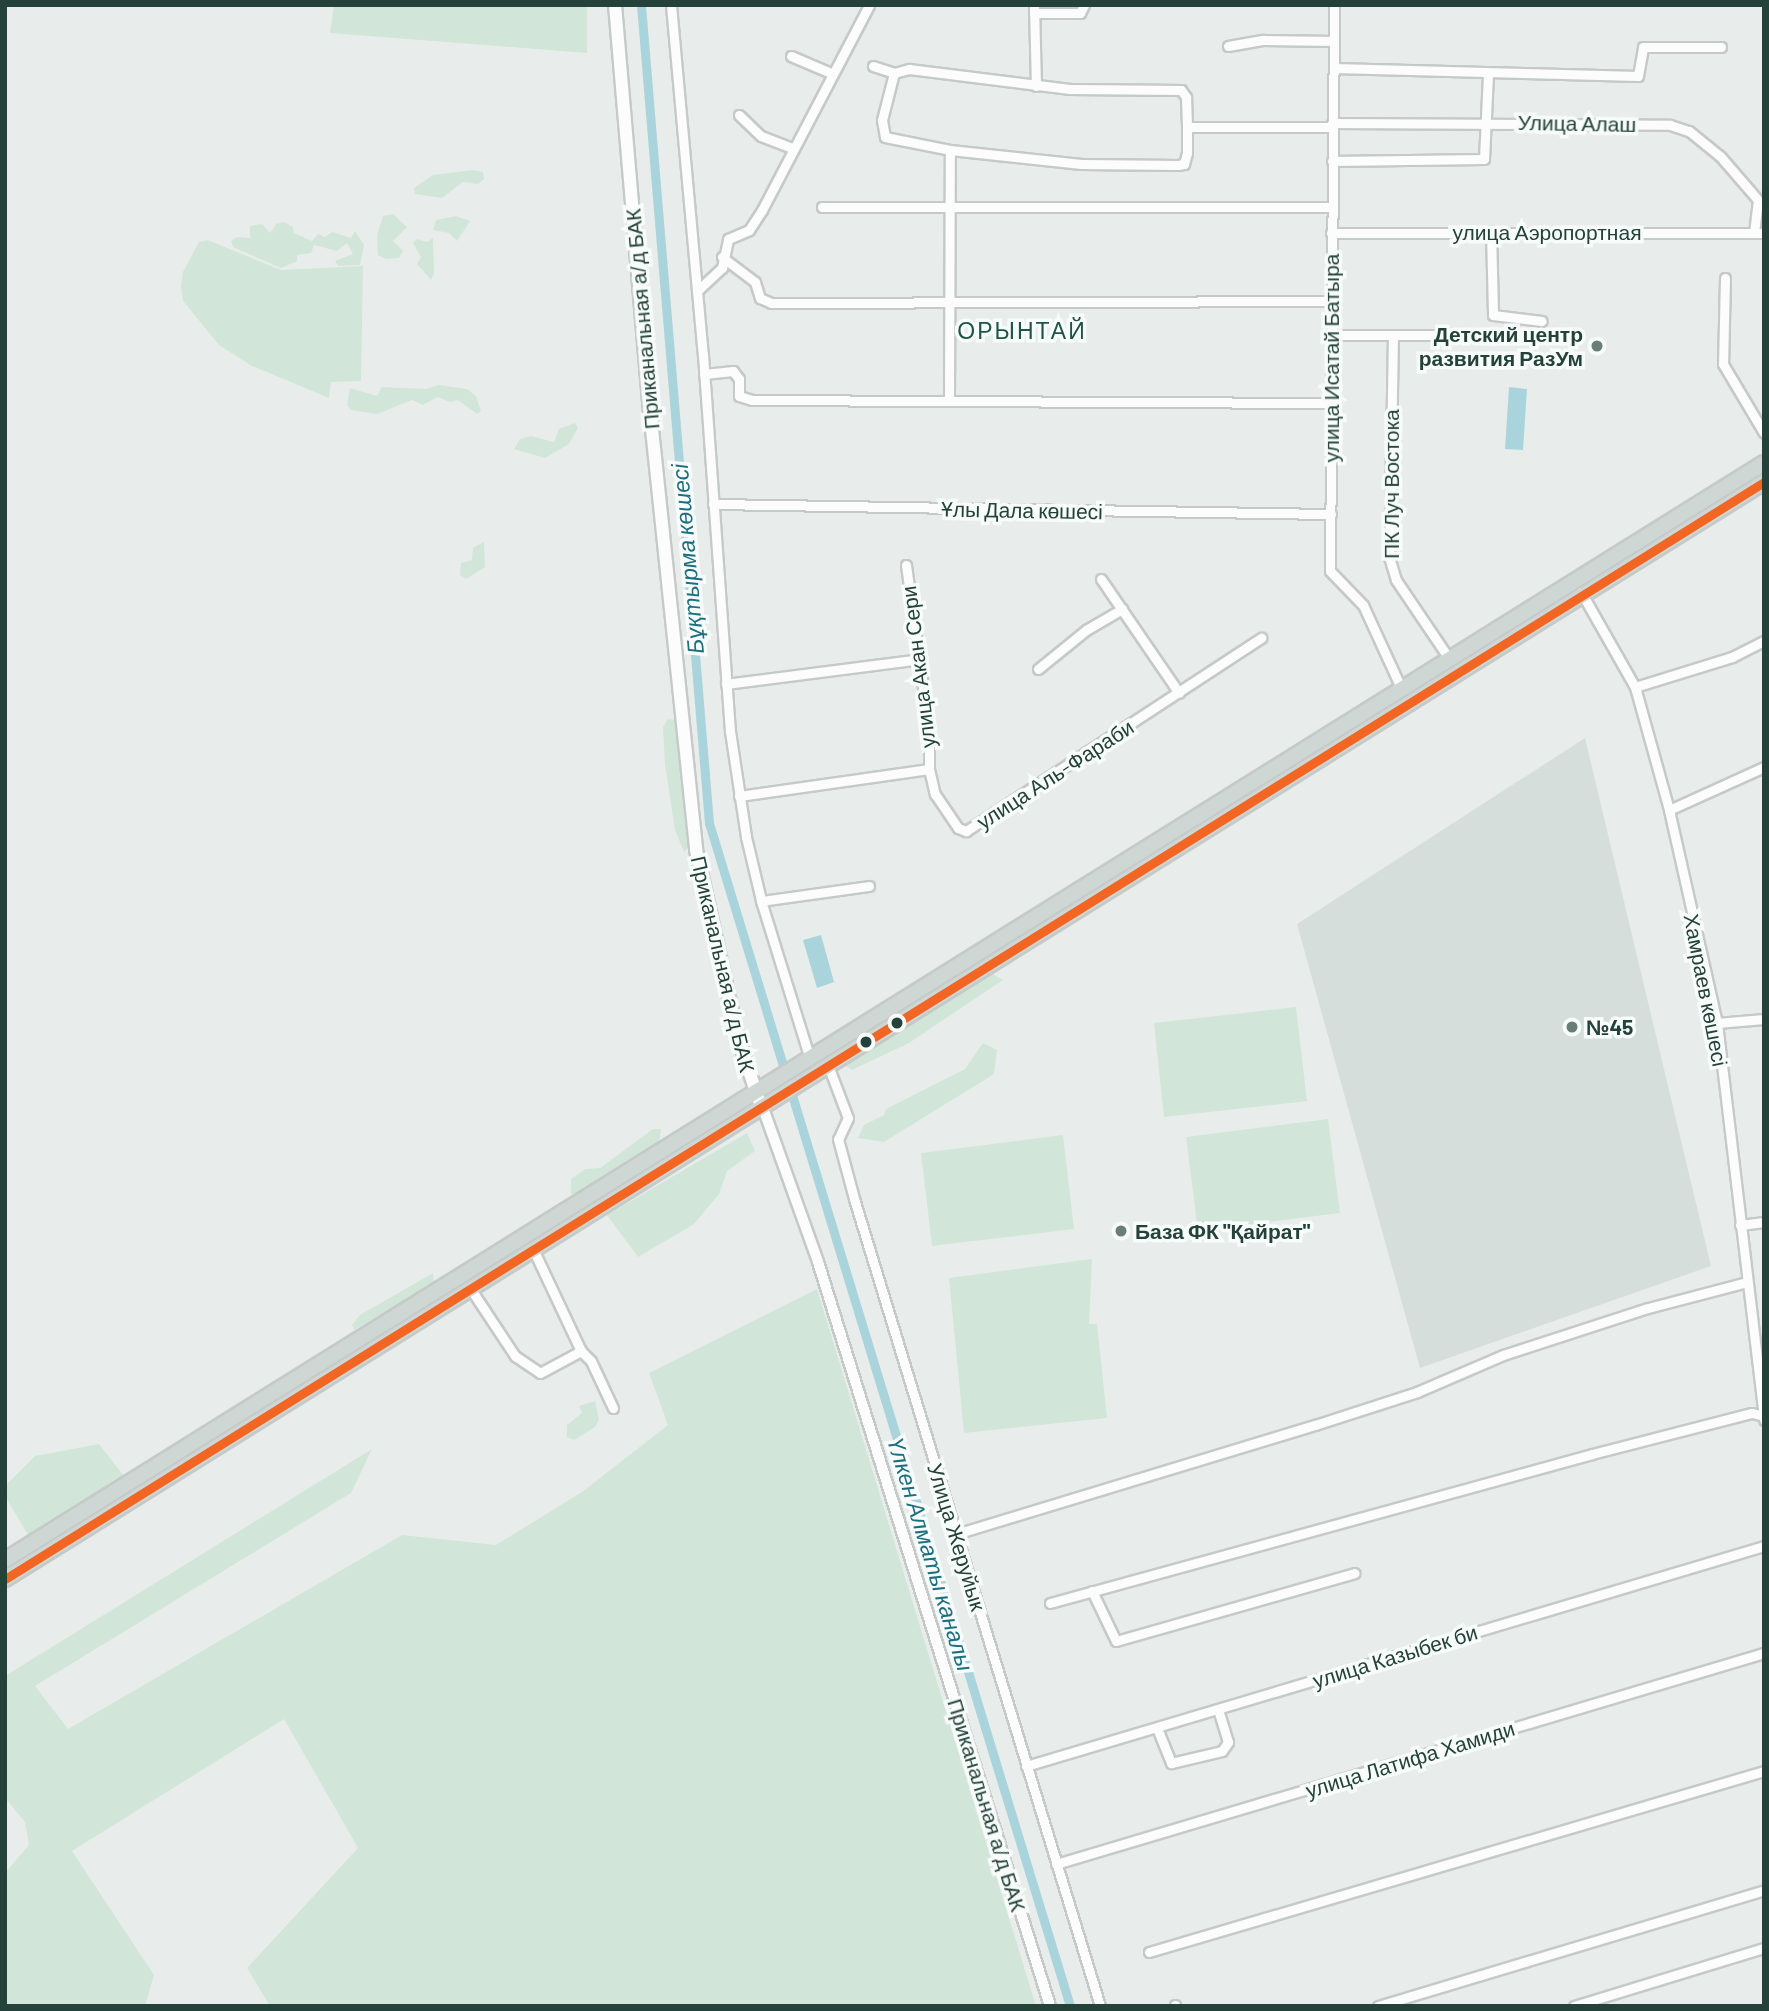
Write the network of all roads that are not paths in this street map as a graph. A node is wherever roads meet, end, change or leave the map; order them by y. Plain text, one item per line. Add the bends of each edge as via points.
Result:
1 (614, 5) edge
2 (671, 5) edge
3 (869, 5) edge
4 (1084, 5) edge
5 (1334, 5) edge
6 (1034, 9) edge
7 (1334, 40) junction
8 (1228, 46) dead end
9 (1721, 47) dead end
10 (791, 57) dead end
11 (873, 66) dead end
12 (1334, 68) junction
13 (831, 73) junction
14 (894, 73) junction
15 (1488, 74) junction
16 (1036, 86) junction
17 (739, 116) dead end
18 (1488, 122) junction
19 (1332, 125) junction
20 (1186, 127) junction
21 (793, 148) junction
22 (950, 150) junction
23 (1332, 161) junction
24 (822, 207) dead end
25 (950, 207) junction
26 (1331, 207) junction
27 (1491, 230) junction
28 (1331, 233) junction
29 (1759, 233) edge
30 (722, 257) junction
31 (1725, 278) dead end
32 (697, 291) junction
33 (1331, 301) junction
34 (951, 305) junction
35 (1542, 321) dead end
36 (1331, 335) junction
37 (1393, 335) junction
38 (1472, 335) dead end
39 (704, 374) junction
40 (949, 401) junction
41 (1332, 403) junction
42 (1764, 433) edge
43 (1764, 463) edge
44 (1764, 482) edge
45 (713, 504) junction
46 (1331, 514) junction
47 (905, 565) dead end
48 (1101, 579) dead end
49 (1574, 581) junction
50 (1583, 596) junction
51 (1122, 609) junction
52 (1261, 639) dead end
53 (1764, 641) edge
54 (1448, 657) junction
55 (920, 659) junction
56 (1038, 669) dead end
57 (1457, 671) junction
58 (726, 684) junction
59 (1401, 688) junction
60 (1635, 688) junction
61 (1180, 693) junction
62 (1340, 727) junction
63 (1348, 741) junction
64 (1764, 767) edge
65 (929, 769) junction
66 (739, 796) junction
67 (1669, 810) junction
68 (870, 886) dead end
69 (761, 901) junction
70 (1764, 1019) edge
71 (1717, 1023) junction
72 (806, 1061) junction
73 (829, 1068) junction
74 (755, 1091) junction
75 (767, 1105) junction
76 (585, 1198) junction
77 (593, 1211) junction
78 (1764, 1222) edge
79 (1740, 1225) junction
80 (533, 1249) junction
81 (1747, 1282) junction
82 (470, 1288) junction
83 (397, 1315) junction
84 (405, 1329) junction
85 (581, 1351) junction
86 (613, 1408) dead end
87 (1764, 1418) edge
88 (956, 1534) junction
89 (1764, 1546) edge
90 (5, 1560) edge
91 (1355, 1573) dead end
92 (5, 1579) edge
93 (1092, 1591) junction
94 (1050, 1603) dead end
95 (1764, 1653) edge
96 (1218, 1709) junction
97 (1157, 1728) junction
98 (1026, 1766) junction
99 (1764, 1771) edge
100 (1056, 1864) junction
101 (1764, 1890) edge
102 (1764, 1948) edge
103 (1149, 1952) dead end
104 (1049, 2006) edge
105 (1100, 2006) edge
106 (1378, 2006) edge
107 (1574, 2006) edge

1 - 74 main road, Приканальная а/д БАК via 696,850 737,1034
2 - 32 street
3 - 13 street
4 - 6 street via 1080,13
5 - 7 street, улица Исатай Батыра
6 - 16 street
7 - 8 street via 1263,40
7 - 12 street, улица Исатай Батыра
9 - 15 street via 1643,47 1638,76
10 - 13 street
11 - 14 street
12 - 15 street
12 - 19 street, улица Исатай Батыра
13 - 21 street
14 - 16 street via 909,69
14 - 22 street via 882,120 885,137
15 - 18 street
16 - 20 street via 1181,90 1186,97
17 - 21 street via 761,136
18 - 19 street, Улица Алаш
18 - 23 street via 1487,151 1476,162
18 - 29 street, Улица Алаш via 1670,125 1689,131 1720,156 1758,200
19 - 20 street, Улица Алаш
19 - 23 street, улица Исатай Батыра
20 - 22 street via 1187,153 1184,164 1178,165 1081,164
21 - 30 street via 750,230 728,239
22 - 25 street
23 - 26 street, улица Исатай Батыра
24 - 25 street
25 - 26 street
25 - 34 street
26 - 28 street, улица Исатай Батыра
27 - 28 street, улица Аэропортная
27 - 29 street, улица Аэропортная
27 - 35 street via 1493,315
28 - 33 street, улица Исатай Батыра
30 - 32 street via 722,268
30 - 34 street via 755,282 760,298 771,303
31 - 42 street via 1723,364
32 - 39 street
33 - 34 street
33 - 36 street, улица Исатай Батыра
34 - 40 street
36 - 37 street
36 - 41 street, улица Исатай Батыра
37 - 38 street
37 - 54 street, ПК Луч Востока via 1389,557 1396,580
39 - 40 street via 733,371 739,379 739,396 752,400
39 - 45 street
40 - 41 street
41 - 46 street, улица Исатай Батыра
43 - 49 main road
44 - 50 main road
45 - 46 street, Ұлы Дала көшесі
45 - 58 street
46 - 59 street, улица Исатай Батыра via 1330,571 1363,605
47 - 55 street, улица Акан Сери
48 - 51 street
49 - 50 street, Хамраев көшесі
49 - 54 main road
50 - 57 main road
50 - 60 street, Хамраев көшесі
51 - 56 street via 1086,630
51 - 61 street
52 - 61 street, улица Аль-Фараби
53 - 60 street via 1732,657
54 - 57 main road
54 - 59 main road
55 - 58 street
55 - 65 street, улица Акан Сери
57 - 63 main road
58 - 66 street
59 - 62 main road
60 - 67 street, Хамраев көшесі
61 - 65 street, улица Аль-Фараби via 966,831 958,828 935,794
62 - 63 main road
62 - 72 main road
63 - 73 main road
64 - 67 street
65 - 66 street
66 - 69 street
67 - 71 street, Хамраев көшесі
68 - 69 street
69 - 72 street
70 - 71 street
71 - 79 street, Хамраев көшесі
72 - 74 main road
73 - 75 main road
73 - 88 street, Улица Жеруйык via 848,1118 838,1139 855,1202
74 - 75 main road, Приканальная а/д БАК
74 - 76 main road
75 - 77 main road
75 - 104 street, Приканальная а/д БАК
76 - 77 main road
76 - 83 main road
77 - 80 main road
78 - 79 street
79 - 81 street, Хамраев көшесі
80 - 82 main road
80 - 85 street
81 - 87 street, Хамраев көшесі
81 - 88 street via 1648,1308 1503,1355 1417,1392
82 - 84 main road
82 - 85 street via 499,1337 533,1370 544,1373
83 - 84 main road
83 - 90 main road
84 - 92 main road
85 - 86 street via 591,1361
87 - 93 street via 1752,1413 1592,1454
88 - 98 street, Улица Жеруйык
89 - 96 street, улица Казыбек би
91 - 93 street via 1116,1641
93 - 94 street
95 - 100 street, улица Латифа Хамиди
96 - 97 street, улица Казыбек би
96 - 97 street via 1228,1742 1222,1751 1171,1763
97 - 98 street, улица Казыбек би
98 - 100 street, Улица Жеруйык
99 - 103 street
100 - 105 street, Улица Жеруйык
101 - 106 street
102 - 107 street

